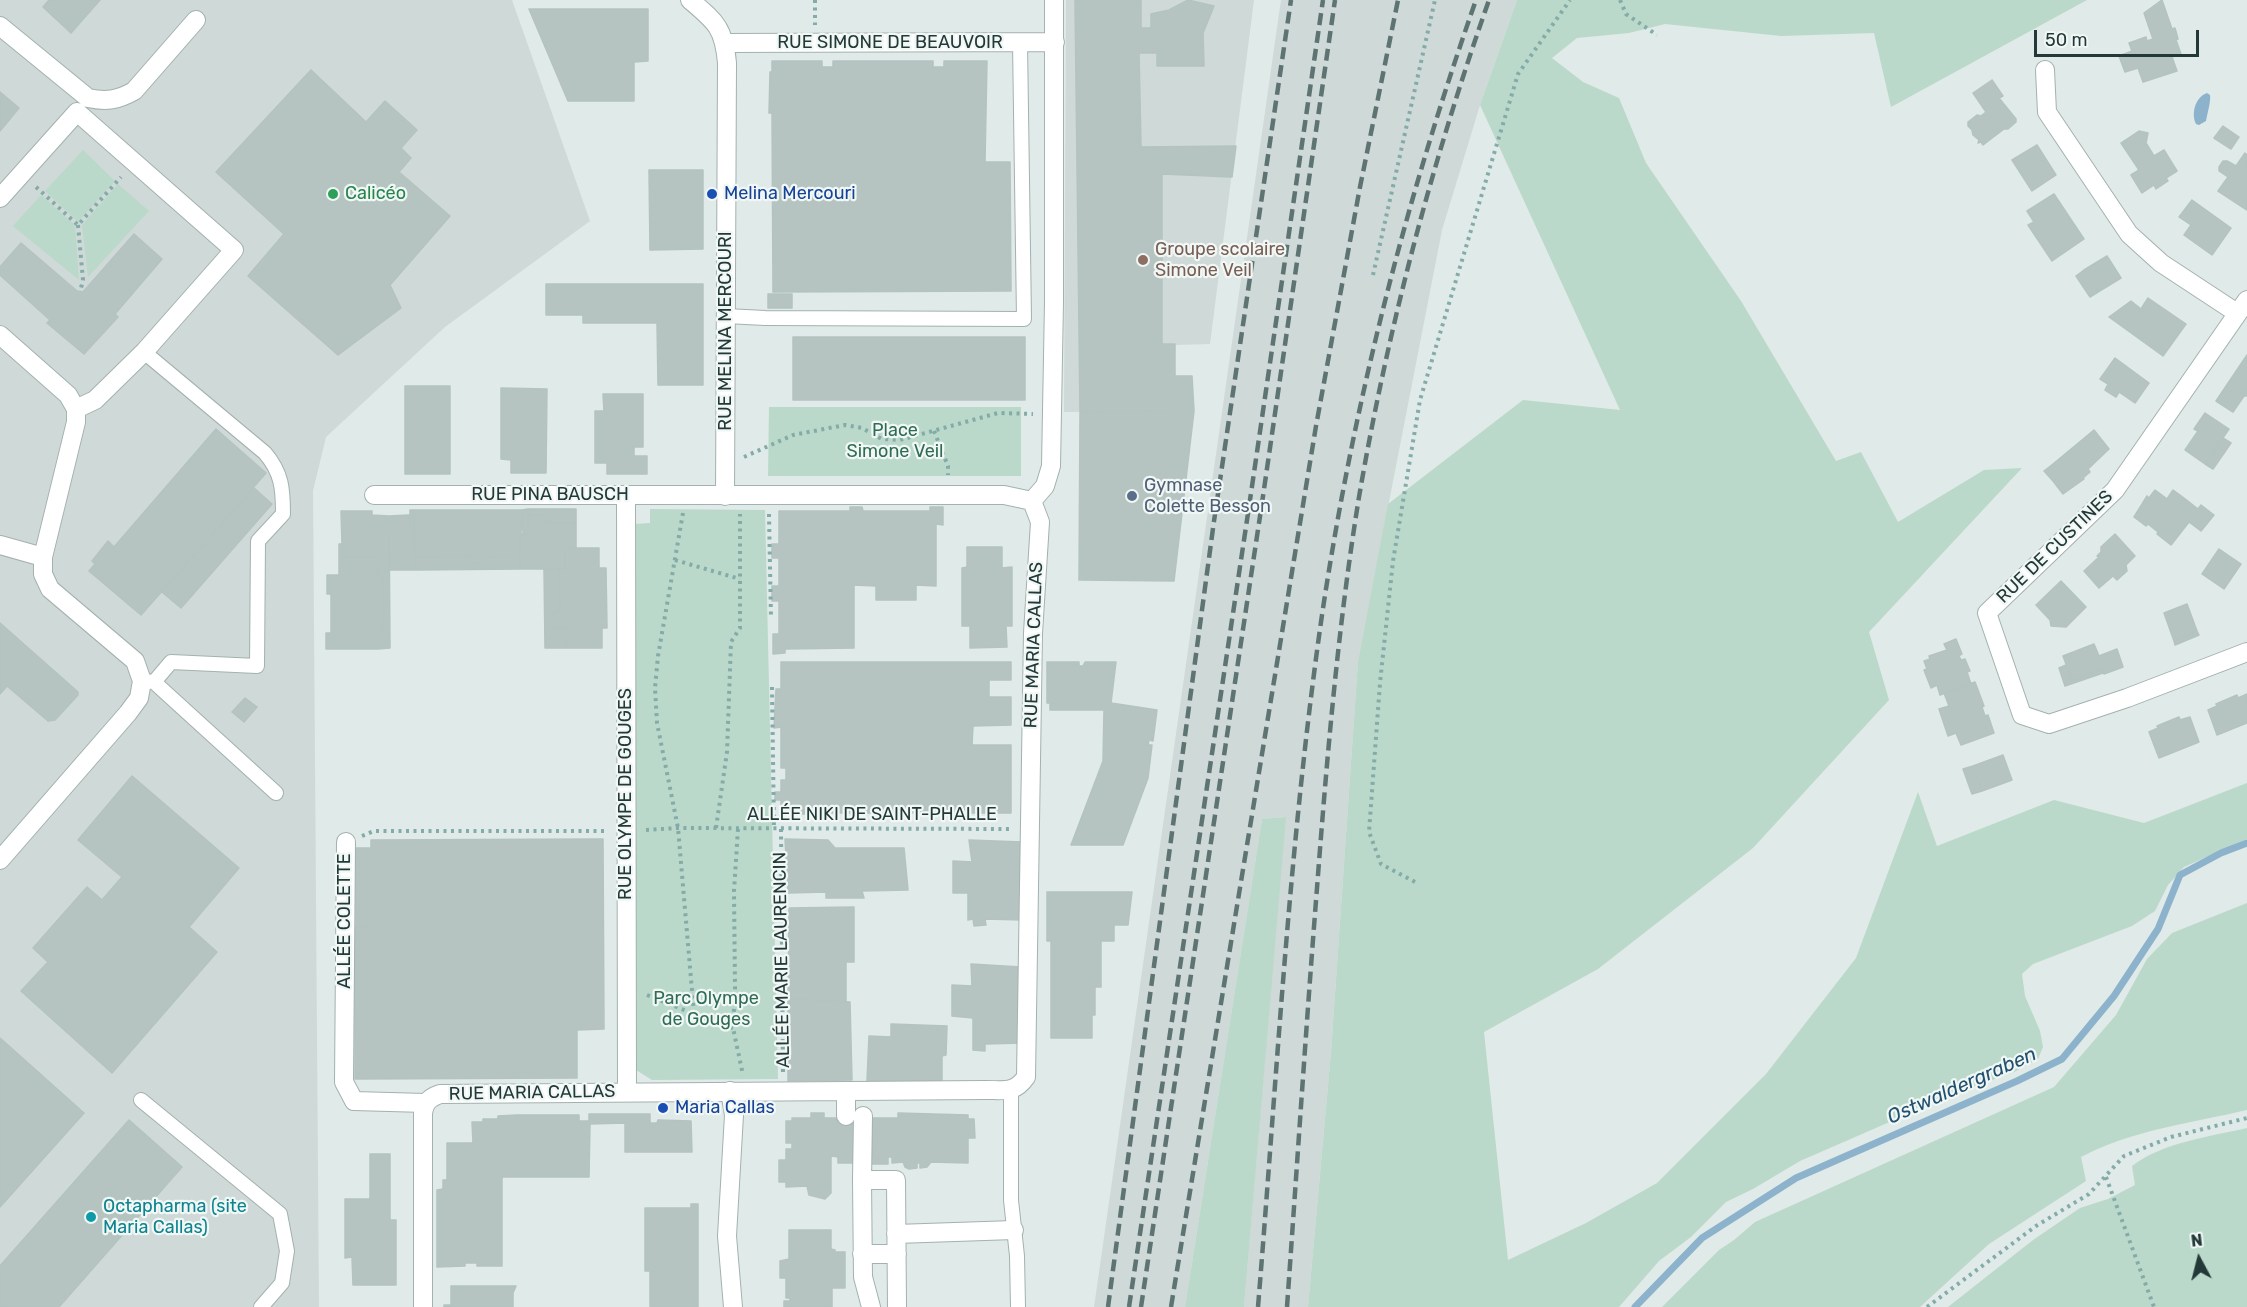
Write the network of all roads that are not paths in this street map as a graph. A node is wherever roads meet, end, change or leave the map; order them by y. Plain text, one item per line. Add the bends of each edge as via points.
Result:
1 (690, 0) edge
2 (1054, 0) edge
3 (196, 20) dead end
4 (0, 26) edge
5 (1020, 42) junction
6 (1055, 42) junction
7 (725, 43) junction
8 (2045, 70) dead end
9 (82, 105) junction
10 (0, 198) edge
11 (2242, 307) edge
12 (726, 316) junction
13 (0, 335) edge
14 (144, 352) junction
15 (76, 410) junction
16 (374, 495) dead end
17 (626, 495) junction
18 (732, 496) junction
19 (1032, 501) junction
20 (0, 544) edge
21 (44, 557) junction
22 (2247, 652) edge
23 (148, 681) junction
24 (276, 793) dead end
25 (345, 842) road end
26 (0, 860) edge
27 (1011, 1090) junction
28 (730, 1091) junction
29 (846, 1091) junction
30 (627, 1092) junction
31 (141, 1100) dead end
32 (425, 1103) junction
33 (862, 1180) junction
34 (1014, 1230) junction
35 (896, 1234) junction
36 (862, 1254) junction
37 (897, 1254) junction
38 (261, 1307) edge
39 (423, 1307) edge
40 (733, 1307) edge
41 (871, 1307) edge
42 (897, 1307) edge
43 (1018, 1307) edge

1 - 7 street via 719,28
2 - 6 street
3 - 9 street via 134,91 122,98
4 - 9 street
5 - 6 street, RUE SIMONE DE BEAUVOIR
5 - 7 street, RUE SIMONE DE BEAUVOIR
5 - 12 lane via 1024,319
6 - 19 street via 1051,466 1045,486
7 - 12 street, RUE MELINA MERCOURI
8 - 11 street via 2046,112 2129,234 2161,263
9 - 10 street
9 - 14 street via 134,162 234,250
11 - 22 street, RUE DE CUSTINES via 2115,490 1987,613 2022,715 2049,724
12 - 18 street, RUE MELINA MERCOURI via 725,458
13 - 15 street via 68,395
14 - 15 street via 95,400
14 - 23 lane via 265,453 277,467 283,493 283,514 258,541 257,666 171,662
15 - 21 street
16 - 17 street, RUE PINA BAUSCH
17 - 18 street, RUE PINA BAUSCH
17 - 30 street, RUE OLYMPE DE GOUGES
18 - 19 street via 1004,495
19 - 27 street, RUE MARIA CALLAS via 1040,522 1033,633 1026,1077
20 - 21 street
21 - 23 street via 43,574 50,589 135,662
23 - 24 lane
23 - 26 street via 128,713
25 - 32 street, ALLÉE COLETTE via 344,1082 354,1101
27 - 29 street, RUE MARIA CALLAS
27 - 34 lane
28 - 29 street, RUE MARIA CALLAS
28 - 30 street, RUE MARIA CALLAS
28 - 40 street via 734,1115 727,1236
29 - 33 street via 855,1116
30 - 32 street, RUE MARIA CALLAS via 454,1093 430,1097
31 - 38 lane via 280,1214 287,1251 282,1283
32 - 39 street, RUE MARIA CALLAS
33 - 35 street via 896,1180
33 - 36 street
34 - 35 street
34 - 43 lane
35 - 37 street
36 - 37 street
36 - 41 street
37 - 42 street

